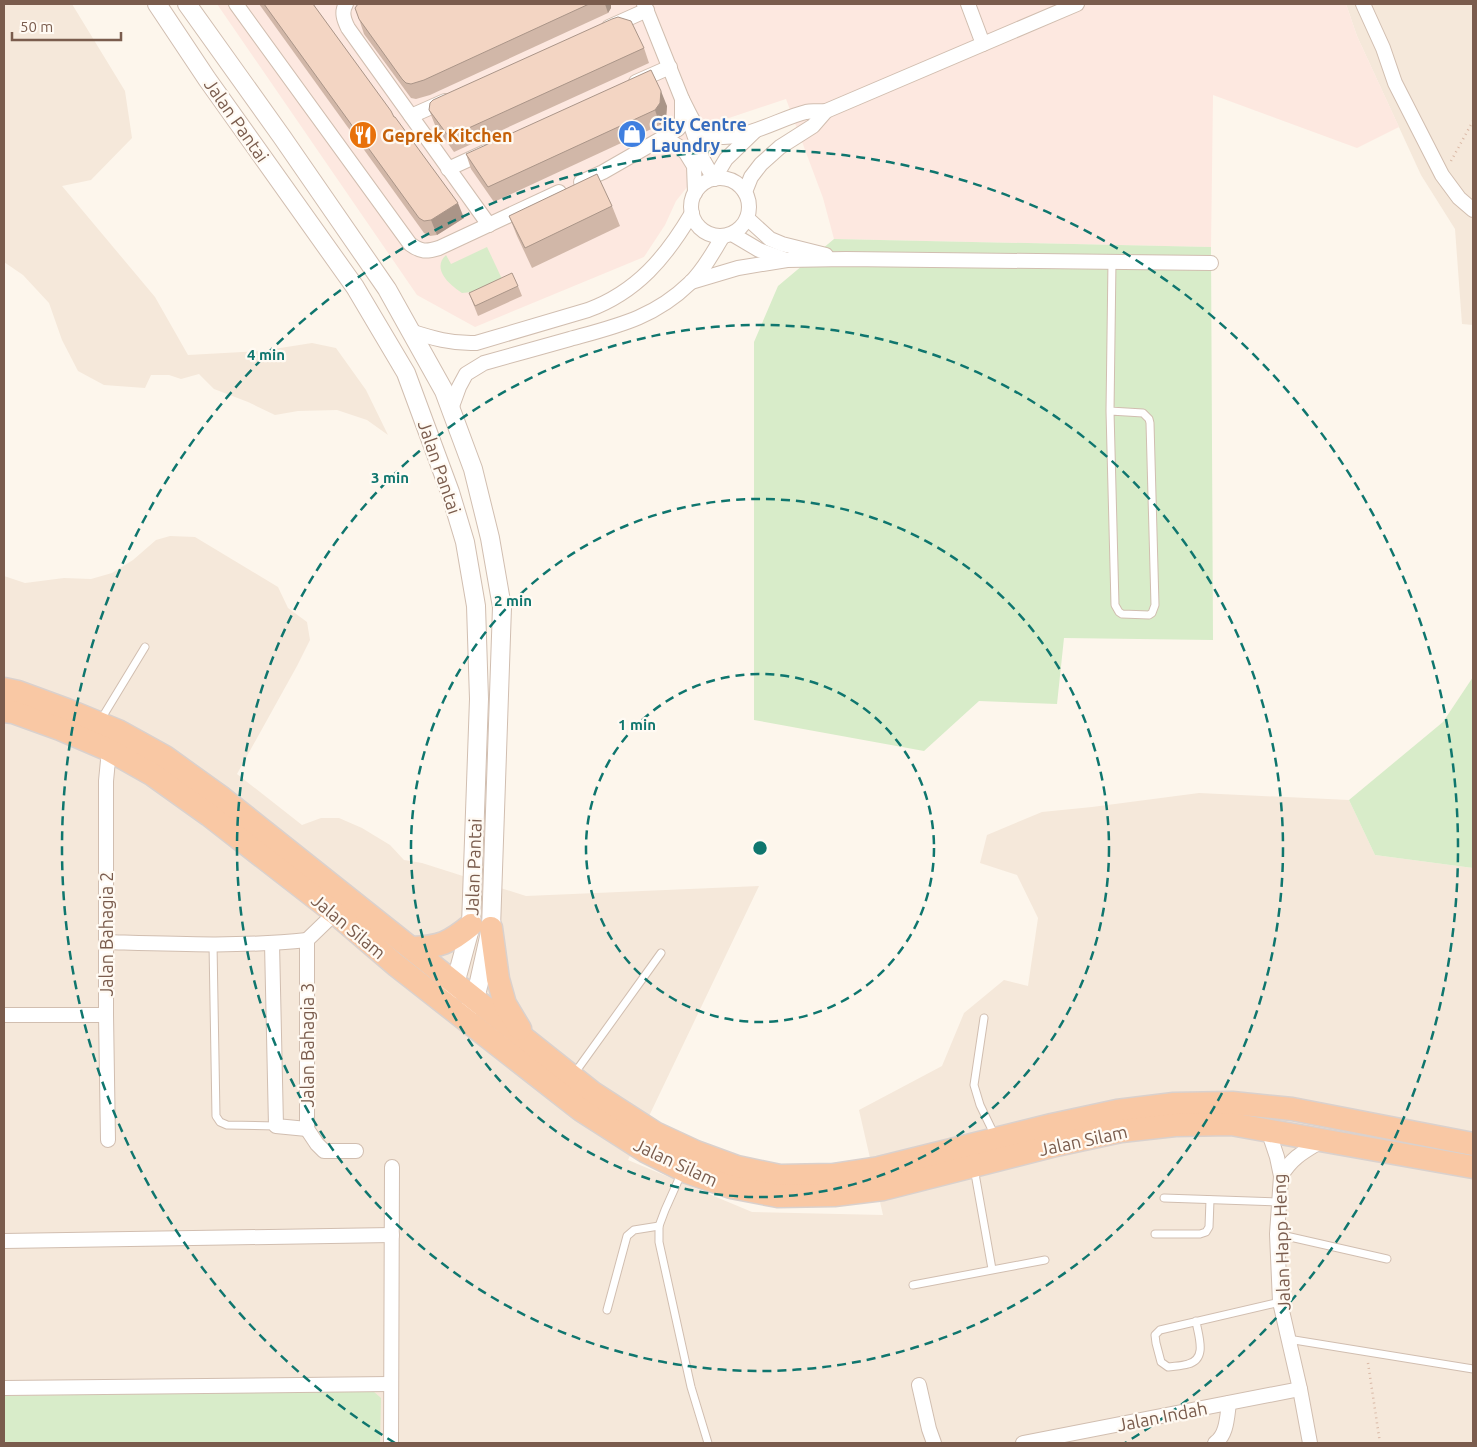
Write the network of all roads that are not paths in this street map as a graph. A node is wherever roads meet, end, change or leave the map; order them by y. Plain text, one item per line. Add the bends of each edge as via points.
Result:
1 (157, 4) edge
2 (187, 4) edge
3 (236, 4) edge
4 (346, 4) edge
5 (970, 4) edge
6 (1077, 4) edge
7 (1363, 4) edge
8 (645, 7) edge
9 (601, 30) edge
10 (983, 44) junction
11 (670, 67) junction
12 (625, 87) edge
13 (457, 96) edge
14 (682, 99) junction
15 (826, 111) junction
16 (411, 116) junction
17 (758, 129) junction
18 (655, 143) junction
19 (493, 148) edge
20 (448, 169) junction
21 (714, 179) junction
22 (745, 192) junction
23 (695, 193) junction
24 (1473, 210) edge
25 (692, 213) junction
26 (747, 218) junction
27 (489, 226) junction
28 (727, 235) junction
29 (846, 259) junction
30 (787, 260) junction
31 (1112, 262) junction
32 (1211, 263) dead end
33 (691, 282) junction
34 (410, 331) junction
35 (451, 409) junction
36 (1110, 411) junction
37 (145, 647) dead end
38 (4, 690) edge
39 (4, 711) edge
40 (99, 723) junction
41 (109, 750) junction
42 (335, 913) junction
43 (481, 926) junction
44 (307, 940) junction
45 (106, 942) junction
46 (272, 943) junction
47 (213, 944) junction
48 (412, 948) junction
49 (661, 953) dead end
50 (455, 984) junction
51 (444, 1003) junction
52 (469, 1009) junction
53 (4, 1015) edge
54 (106, 1015) junction
55 (984, 1018) dead end
56 (528, 1042) junction
57 (572, 1077) junction
58 (276, 1126) junction
59 (307, 1129) junction
60 (1268, 1130) junction
61 (996, 1139) junction
62 (108, 1140) dead end
63 (1323, 1140) junction
64 (1473, 1144) edge
65 (356, 1151) dead end
66 (974, 1166) junction
67 (392, 1167) dead end
68 (1473, 1167) edge
69 (683, 1169) junction
70 (1281, 1176) junction
71 (1164, 1198) dead end
72 (1210, 1200) junction
73 (1279, 1202) junction
74 (659, 1226) junction
75 (1155, 1234) dead end
76 (1277, 1234) junction
77 (392, 1235) junction
78 (4, 1241) edge
79 (1387, 1259) dead end
80 (1045, 1260) dead end
81 (992, 1269) junction
82 (913, 1285) dead end
83 (1280, 1302) junction
84 (607, 1310) dead end
85 (1196, 1321) junction
86 (1288, 1339) junction
87 (1473, 1368) edge
88 (390, 1384) junction
89 (919, 1385) dead end
90 (4, 1388) edge
91 (1300, 1390) junction
92 (1229, 1403) junction
93 (391, 1443) edge
94 (708, 1443) edge
95 (934, 1443) edge
96 (1023, 1443) edge
97 (1215, 1443) edge
98 (1310, 1443) edge

1 - 43 street, Jalan Pantai via 355,287 406,373 450,492 465,542 476,606
2 - 34 street, Jalan Pantai via 381,281
3 - 27 street via 410,244 427,251
4 - 16 street via 343,8 348,28
5 - 10 street
6 - 10 street
7 - 24 street via 1395,83 1442,175 1459,198
8 - 9 street
8 - 11 street
10 - 15 street
11 - 12 street
11 - 14 street
13 - 16 street
14 - 17 street via 696,125 705,133 731,136
14 - 18 street via 682,124
14 - 21 street via 702,158
15 - 17 street via 807,112
15 - 22 street via 813,126 780,147 761,164
16 - 20 street
17 - 21 street via 726,160
18 - 23 street via 673,143 686,153 694,166
18 - 27 street via 603,172
19 - 20 street
20 - 27 street
21 - 22 street via 731,180
21 - 23 street
22 - 26 street via 750,206
23 - 25 street
25 - 28 street via 703,230 714,235
25 - 34 street via 661,260 606,304 476,343 442,341
26 - 28 street via 742,227
26 - 29 street via 770,239 782,244
28 - 30 street
28 - 33 street
29 - 30 street
29 - 31 street
30 - 33 street via 738,268
31 - 32 street
31 - 36 lane
33 - 35 street via 660,307 632,321 484,363 466,374
34 - 35 street, Jalan Pantai
35 - 43 street, Jalan Pantai via 473,469 502,607
36 - 36 lane via 1116,605 1122,614 1149,615 1155,605 1150,423 1143,413
37 - 40 lane
38 - 40 highway, Jalan Silam via 18,692
39 - 41 highway, Jalan Silam via 60,729
40 - 48 highway, Jalan Silam via 165,757
41 - 42 highway, Jalan Silam via 153,775 209,815
41 - 45 street, Jalan Bahagia 2 via 106,781
42 - 44 street
42 - 51 highway, Jalan Silam
43 - 48 highway via 431,948
43 - 50 street, Jalan Pantai
43 - 52 street, Jalan Pantai
43 - 56 highway via 505,1004
44 - 46 street
44 - 59 street, Jalan Bahagia 3
45 - 47 street
45 - 54 street, Jalan Bahagia 2
46 - 47 street
46 - 58 street
47 - 58 lane via 216,1116 227,1126
48 - 50 highway, Jalan Silam
49 - 57 lane
50 - 51 street, Jalan Pantai
50 - 52 highway, Jalan Silam
51 - 52 highway, Jalan Silam
52 - 56 highway, Jalan Silam
52 - 69 highway, Jalan Silam via 581,1110 645,1151
53 - 54 street, Jalan Bahagia 2
54 - 62 street
55 - 61 lane via 974,1085
56 - 57 highway, Jalan Silam
57 - 61 highway, Jalan Silam via 655,1134 737,1168 780,1176 832,1175 879,1168
58 - 59 street
59 - 65 street, Jalan Bahagia 3 via 324,1151
60 - 63 highway, Jalan Silam
60 - 66 highway, Jalan Silam via 1231,1124 1175,1125 1121,1131
60 - 70 street, Jalan Happ Heng
61 - 64 highway, Jalan Silam via 1117,1111 1174,1104 1232,1103 1292,1109
63 - 68 highway, Jalan Silam
63 - 70 street via 1298,1155
66 - 69 highway, Jalan Silam via 883,1188 834,1195 778,1196 731,1187
66 - 81 lane
67 - 77 street
69 - 74 lane
70 - 73 street, Jalan Happ Heng
71 - 72 lane
72 - 73 lane
72 - 75 lane via 1206,1232
73 - 76 street, Jalan Happ Heng
74 - 84 lane via 634,1230 627,1236
74 - 94 lane via 659,1242 689,1378
76 - 79 lane
76 - 83 street, Jalan Happ Heng
77 - 78 street
77 - 88 street
80 - 81 lane
81 - 82 lane
83 - 85 lane
83 - 86 street, Jalan Happ Heng
85 - 85 lane via 1201,1353 1197,1360 1168,1367 1161,1362 1156,1343 1160,1330
86 - 87 lane
86 - 91 street, Jalan Happ Heng
88 - 90 street
88 - 93 street
89 - 95 street
91 - 92 street, Jalan Indah
91 - 98 street, Jalan Happ Heng
92 - 96 street, Jalan Indah
92 - 97 street via 1225,1428

